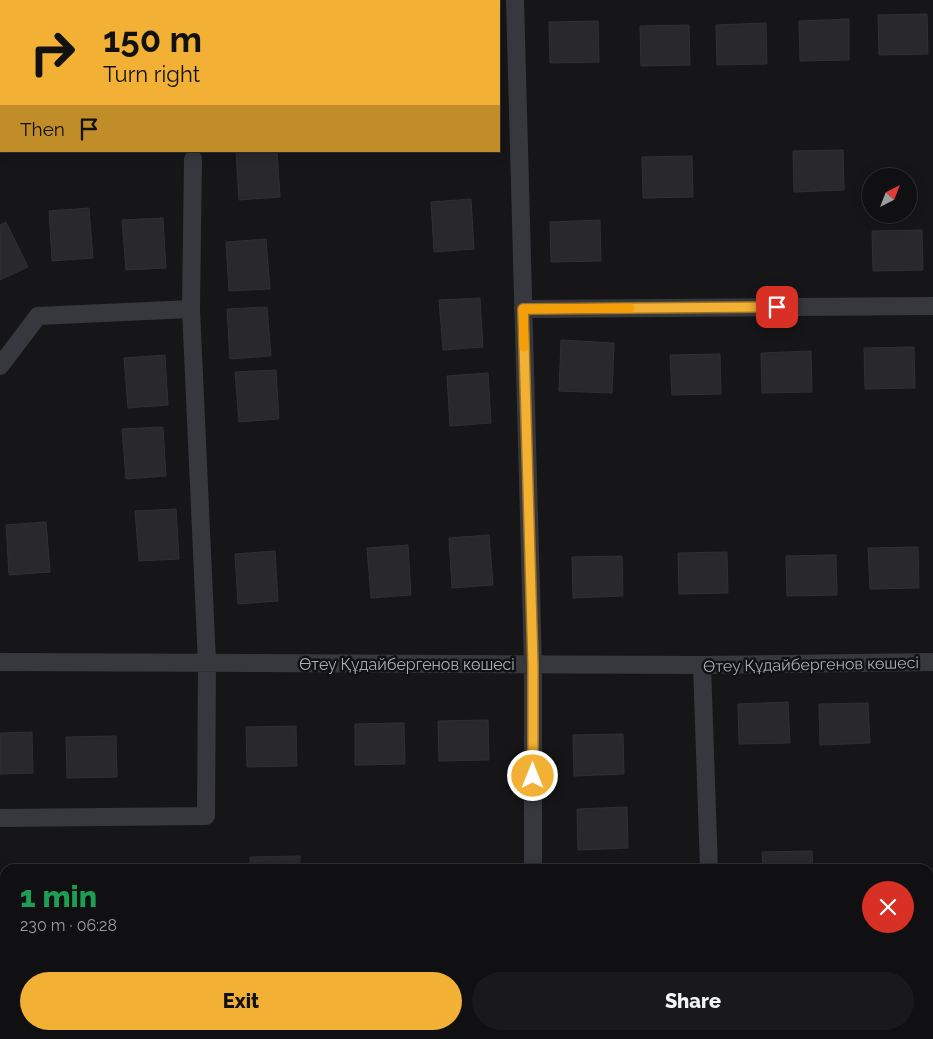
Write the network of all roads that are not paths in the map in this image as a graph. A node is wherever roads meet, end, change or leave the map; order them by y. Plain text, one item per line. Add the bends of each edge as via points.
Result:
1 (515, 0) edge
2 (193, 159) dead end
3 (933, 306) edge
4 (191, 309) junction
5 (523, 309) junction
6 (0, 366) edge
7 (0, 662) edge
8 (933, 662) edge
9 (207, 663) junction
10 (533, 665) junction
11 (702, 665) junction
12 (0, 818) edge
13 (534, 864) edge
14 (709, 864) edge

1 - 5 street
2 - 4 street
3 - 5 street
4 - 6 street via 38,316
4 - 9 street
5 - 10 street
7 - 9 street, Өтеу Құдайбергенов көшесі
8 - 11 street, Өтеу Құдайбергенов көшесі
9 - 10 street, Өтеу Құдайбергенов көшесі
9 - 12 street via 206,816
10 - 11 street, Өтеу Құдайбергенов көшесі
10 - 13 street
11 - 14 street

